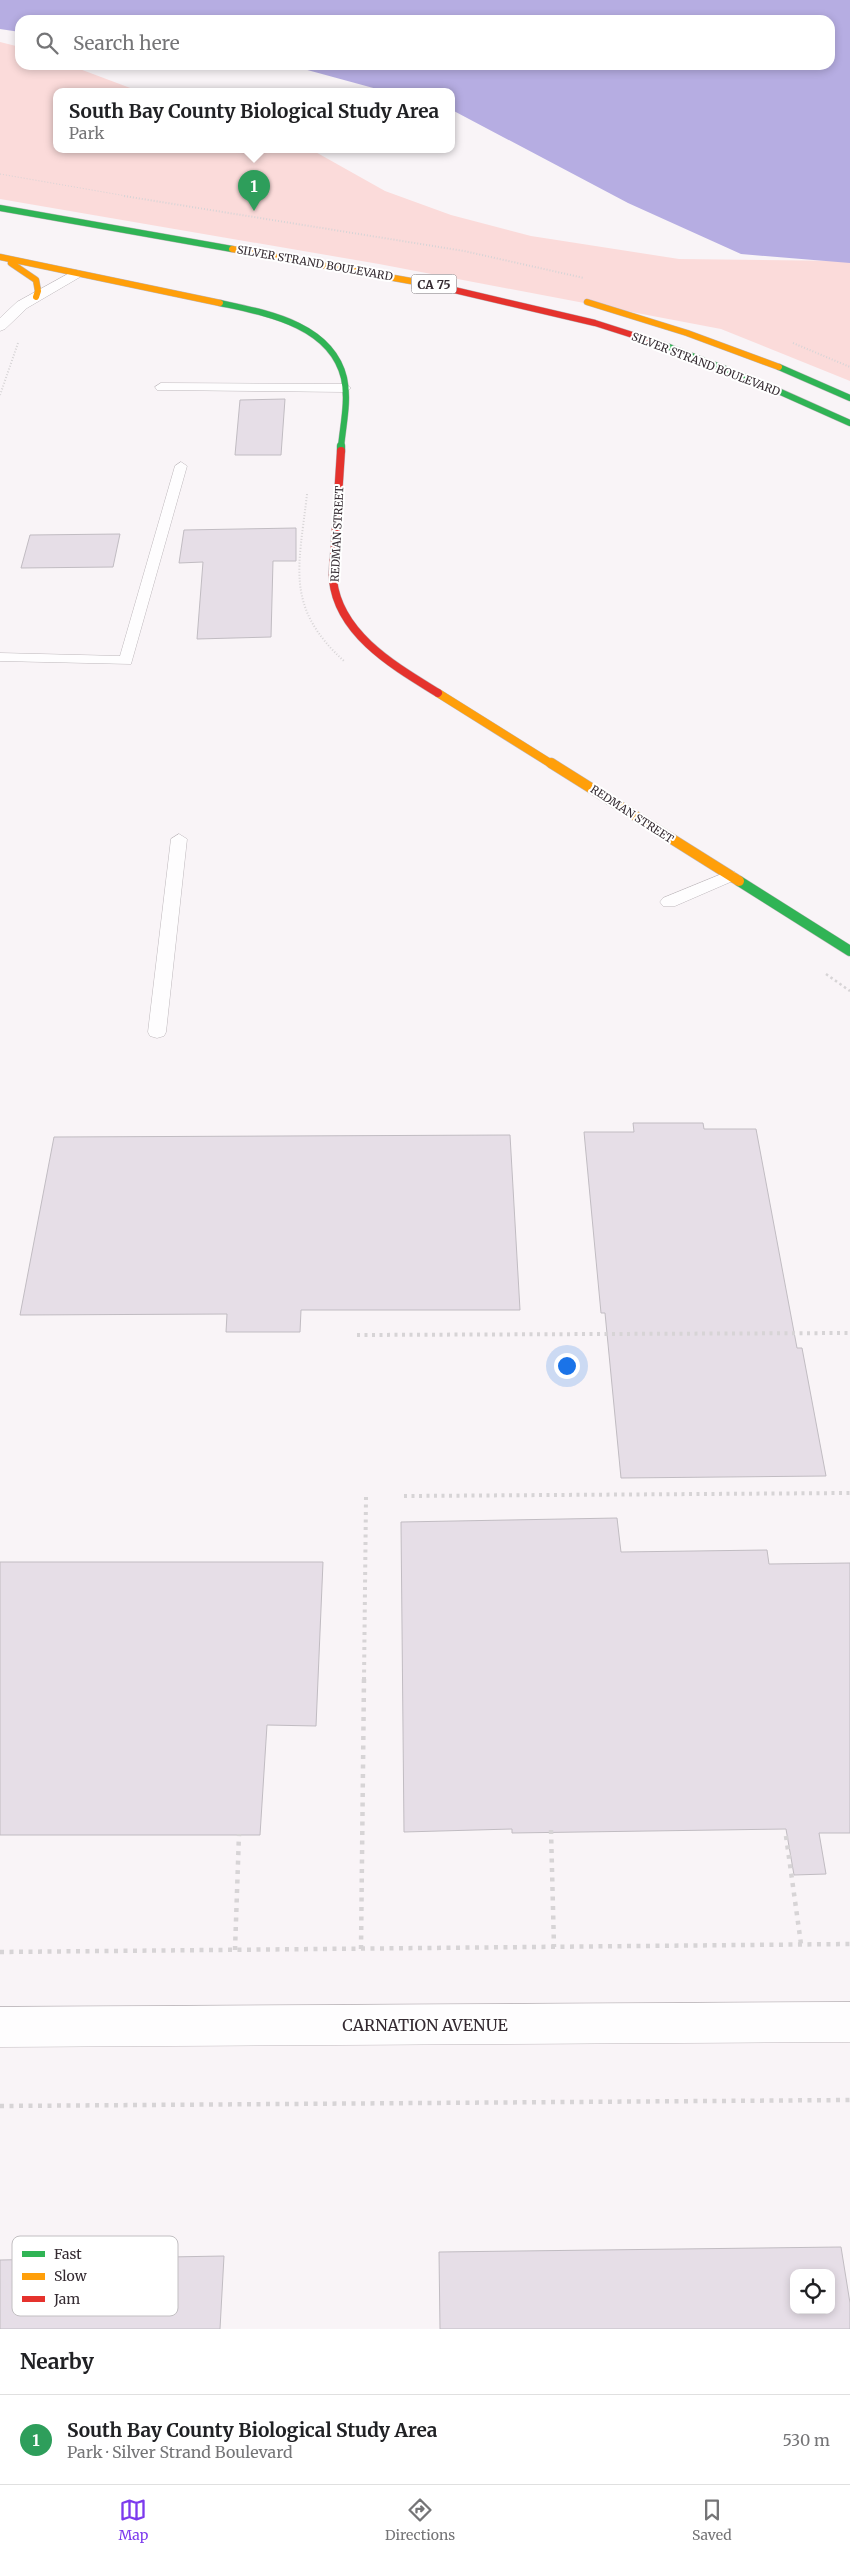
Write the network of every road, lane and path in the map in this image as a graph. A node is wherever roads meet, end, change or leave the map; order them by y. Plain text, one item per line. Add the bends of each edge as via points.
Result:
1 (0, 174) edge
2 (0, 208) edge
3 (0, 258) edge
4 (75, 274) junction
5 (592, 280) dead end
6 (36, 297) junction
7 (574, 298) dead end
8 (0, 326) edge
9 (785, 341) dead end
10 (850, 367) edge
11 (161, 387) dead end
12 (344, 388) junction
13 (850, 398) edge
14 (850, 423) edge
15 (181, 466) dead end
16 (307, 493) dead end
17 (0, 657) edge
18 (350, 668) dead end
19 (179, 839) dead end
20 (729, 876) junction
21 (669, 902) dead end
22 (850, 951) edge
23 (156, 1032) dead end
24 (850, 1333) edge
25 (357, 1335) dead end
26 (850, 1493) edge
27 (404, 1496) dead end
28 (366, 1497) dead end
29 (551, 1830) dead end
30 (239, 1834) dead end
31 (786, 1836) dead end
32 (801, 1944) junction
33 (850, 1944) edge
34 (554, 1947) junction
35 (361, 1949) junction
36 (235, 1950) junction
37 (0, 1952) edge
38 (850, 2022) edge
39 (0, 2028) edge
40 (850, 2100) edge
41 (0, 2106) edge

1 - 5 path via 67,188 464,251
2 - 14 main road, SILVER STRAND BOULEVARD / CA 75 via 334,265 518,302 598,324 676,351
3 - 4 main road, REDMAN STREET
3 - 6 main road via 33,276 37,281
4 - 6 street
4 - 12 main road, REDMAN STREET via 256,311 300,327 328,345 338,358
6 - 8 street via 7,317
7 - 13 main road, SILVER STRAND BOULEVARD via 728,347
9 - 10 path
11 - 12 lane
12 - 20 main road, REDMAN STREET via 333,580 337,600 356,633 371,649 395,666
15 - 17 lane via 126,661
16 - 18 path via 299,588 303,607 334,652
19 - 23 lane
20 - 21 lane
20 - 22 main road, REDMAN STREET
24 - 25 path
26 - 27 path
28 - 35 path
29 - 34 path
30 - 36 path
31 - 32 path
32 - 33 path
32 - 34 path
34 - 35 path
35 - 36 path
36 - 37 path
38 - 39 street, CARNATION AVENUE
40 - 41 path

